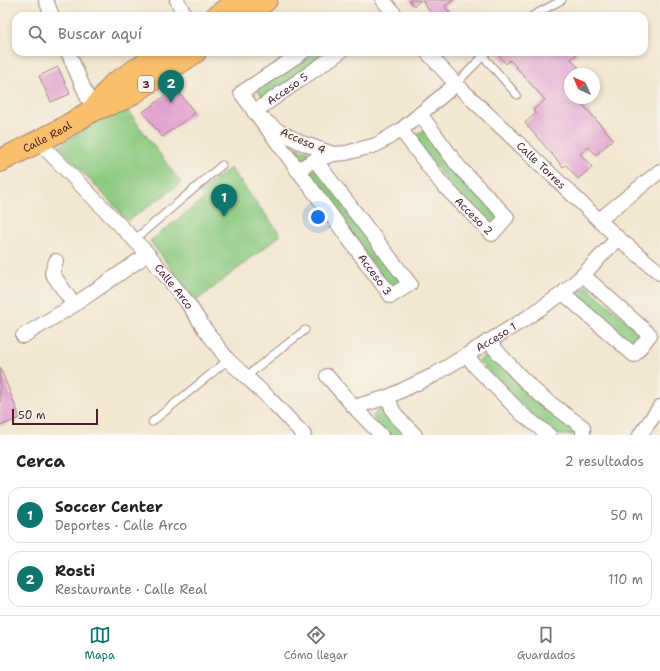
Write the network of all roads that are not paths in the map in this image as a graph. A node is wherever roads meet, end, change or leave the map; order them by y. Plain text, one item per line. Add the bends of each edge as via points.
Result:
1 (46, 0) edge
2 (177, 0) edge
3 (240, 0) edge
4 (266, 0) edge
5 (382, 0) edge
6 (562, 0) edge
7 (50, 12) edge
8 (183, 12) edge
9 (223, 12) edge
10 (250, 12) edge
11 (392, 12) edge
12 (540, 12) edge
13 (70, 56) edge
14 (158, 56) edge
15 (189, 56) edge
16 (297, 56) edge
17 (334, 56) edge
18 (431, 56) edge
19 (483, 56) edge
20 (487, 56) edge
21 (456, 84) junction
22 (240, 94) joint
23 (517, 95) dead end
24 (93, 110) junction
25 (254, 112) junction
26 (420, 114) junction
27 (401, 130) junction
28 (39, 142) junction
29 (334, 154) junction
30 (316, 160) junction
31 (0, 161) edge
32 (222, 165) dead end
33 (298, 170) junction
34 (660, 171) edge
35 (599, 220) junction
36 (618, 238) junction
37 (134, 240) junction
38 (148, 254) junction
39 (56, 261) dead end
40 (660, 273) edge
41 (583, 275) junction
42 (562, 293) junction
43 (74, 305) junction
44 (305, 330) dead end
45 (23, 336) dead end
46 (488, 342) junction
47 (467, 355) junction
48 (228, 360) junction
49 (327, 376) dead end
50 (246, 377) junction
51 (388, 397) junction
52 (354, 407) junction
53 (660, 407) edge
54 (152, 422) dead end
55 (304, 435) edge
56 (381, 435) edge
57 (416, 435) edge
58 (548, 435) edge
59 (583, 435) edge
60 (640, 435) edge

1 - 7 street
2 - 8 street
3 - 9 main road
4 - 10 main road
5 - 11 street
6 - 12 lane
13 - 24 street
14 - 24 main road, Calle Real / 3 via 114,84
15 - 24 main road, Calle Real / 3 via 125,98
16 - 22 street, Acceso 5
17 - 25 street, Acceso 5
18 - 21 street, Calle Torres
19 - 21 lane
20 - 23 lane
21 - 26 street
21 - 35 street, Calle Torres
22 - 25 street, Acceso 4
24 - 28 main road, Calle Real / 3
25 - 29 street, Acceso 4 via 277,130 302,143
25 - 33 street, Acceso 4
26 - 27 street
26 - 27 street, Acceso 2 via 459,167 507,217 492,234 442,184
27 - 29 street via 376,145
28 - 31 main road, Calle Real / 3
28 - 37 street, Calle Arco
29 - 30 street
30 - 33 street
30 - 33 street, Acceso 3 via 410,284 391,296
32 - 37 lane
34 - 35 street
35 - 36 street, Calle Torres
36 - 40 street, Calle Torres
36 - 41 street, Acceso 1
37 - 38 street, Calle Arco
38 - 43 street
38 - 48 street, Calle Arco via 187,302
39 - 43 street via 52,273
41 - 42 street, Acceso 1
41 - 42 street via 650,335 634,355
42 - 46 street, Acceso 1
43 - 45 street
44 - 50 lane
46 - 47 street, Acceso 1
46 - 59 street via 534,390 583,427
47 - 51 street, Acceso 1 via 434,375
47 - 58 street via 522,414
48 - 50 street, Calle Arco
48 - 54 lane
49 - 52 street
50 - 55 street, Calle Arco
51 - 52 street, Acceso 1
51 - 57 street via 398,419
52 - 56 street
53 - 60 street

